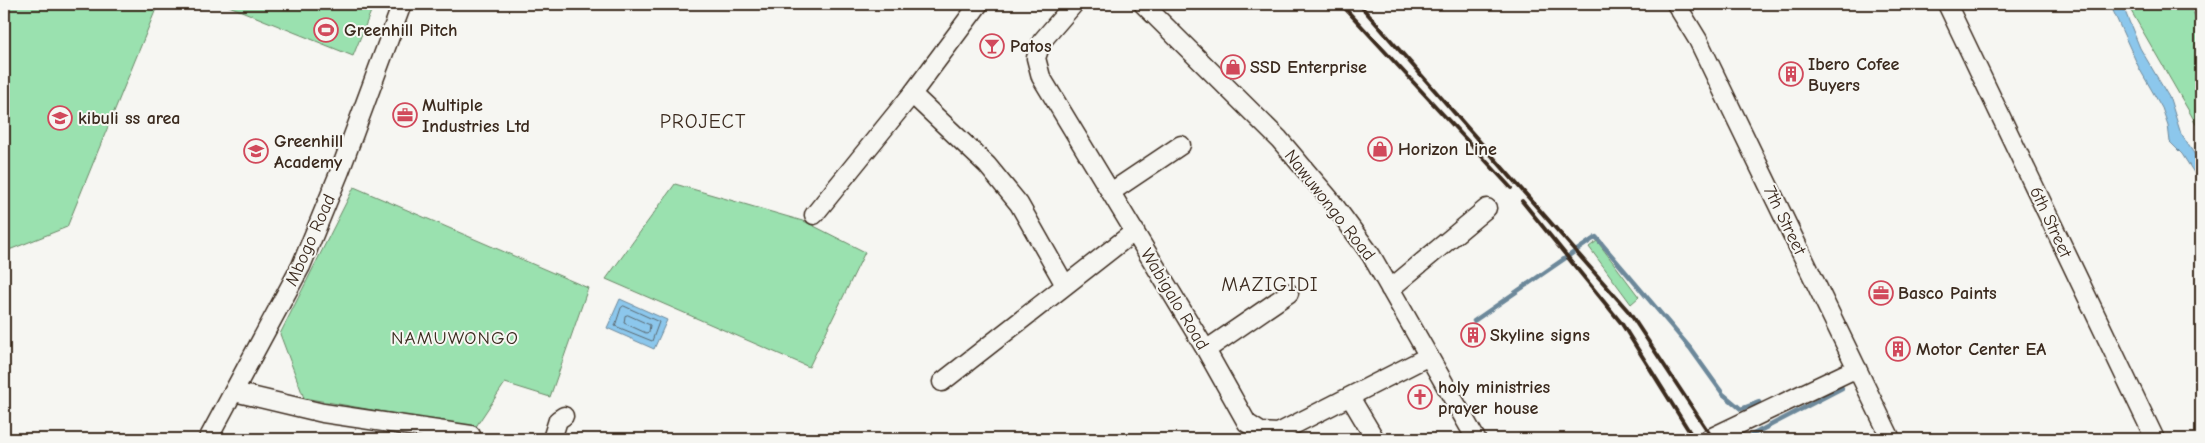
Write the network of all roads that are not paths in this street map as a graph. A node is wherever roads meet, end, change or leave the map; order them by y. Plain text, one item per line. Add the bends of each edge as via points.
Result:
1 (402, 4) edge
2 (979, 4) edge
3 (1074, 4) edge
4 (1143, 4) edge
5 (1676, 4) edge
6 (1947, 4) edge
7 (912, 94) junction
8 (1181, 144) dead end
9 (1111, 192) junction
10 (1487, 208) dead end
11 (814, 215) dead end
12 (1135, 231) junction
13 (1065, 285) junction
14 (1390, 289) junction
15 (1289, 293) dead end
16 (1206, 350) junction
17 (1429, 356) junction
18 (1856, 368) junction
19 (942, 382) dead end
20 (234, 392) junction
21 (1350, 396) junction
22 (564, 416) dead end
23 (470, 435) dead end
24 (208, 439) edge
25 (552, 439) edge
26 (1375, 439) edge
27 (1476, 439) edge
28 (1708, 439) edge
29 (1891, 439) edge
30 (2155, 439) edge

1 - 20 street, Mbogo Road via 301,266
2 - 7 street
3 - 9 street, Wabigalo Road via 1042,41 1036,58 1041,77
4 - 14 street, Nawuwongo Road via 1279,139 1329,198 1371,255
5 - 18 street, 7th Street via 1698,40
6 - 30 street, 6th Street
7 - 11 street
7 - 13 street via 986,165 1019,204
8 - 9 street
9 - 12 street, Wabigalo Road
10 - 14 street
12 - 13 street
12 - 16 street, Wabigalo Road
13 - 19 street
14 - 17 street, Nawuwongo Road
15 - 16 street
16 - 21 street, Wabigalo Road via 1247,423 1261,432 1278,433
17 - 21 street, Wabigalo Road
17 - 27 street, Nawuwongo Road
18 - 28 street
18 - 29 street, 7th Street
20 - 23 street via 323,413
20 - 24 street, Mbogo Road
21 - 26 street
22 - 25 street via 558,420

